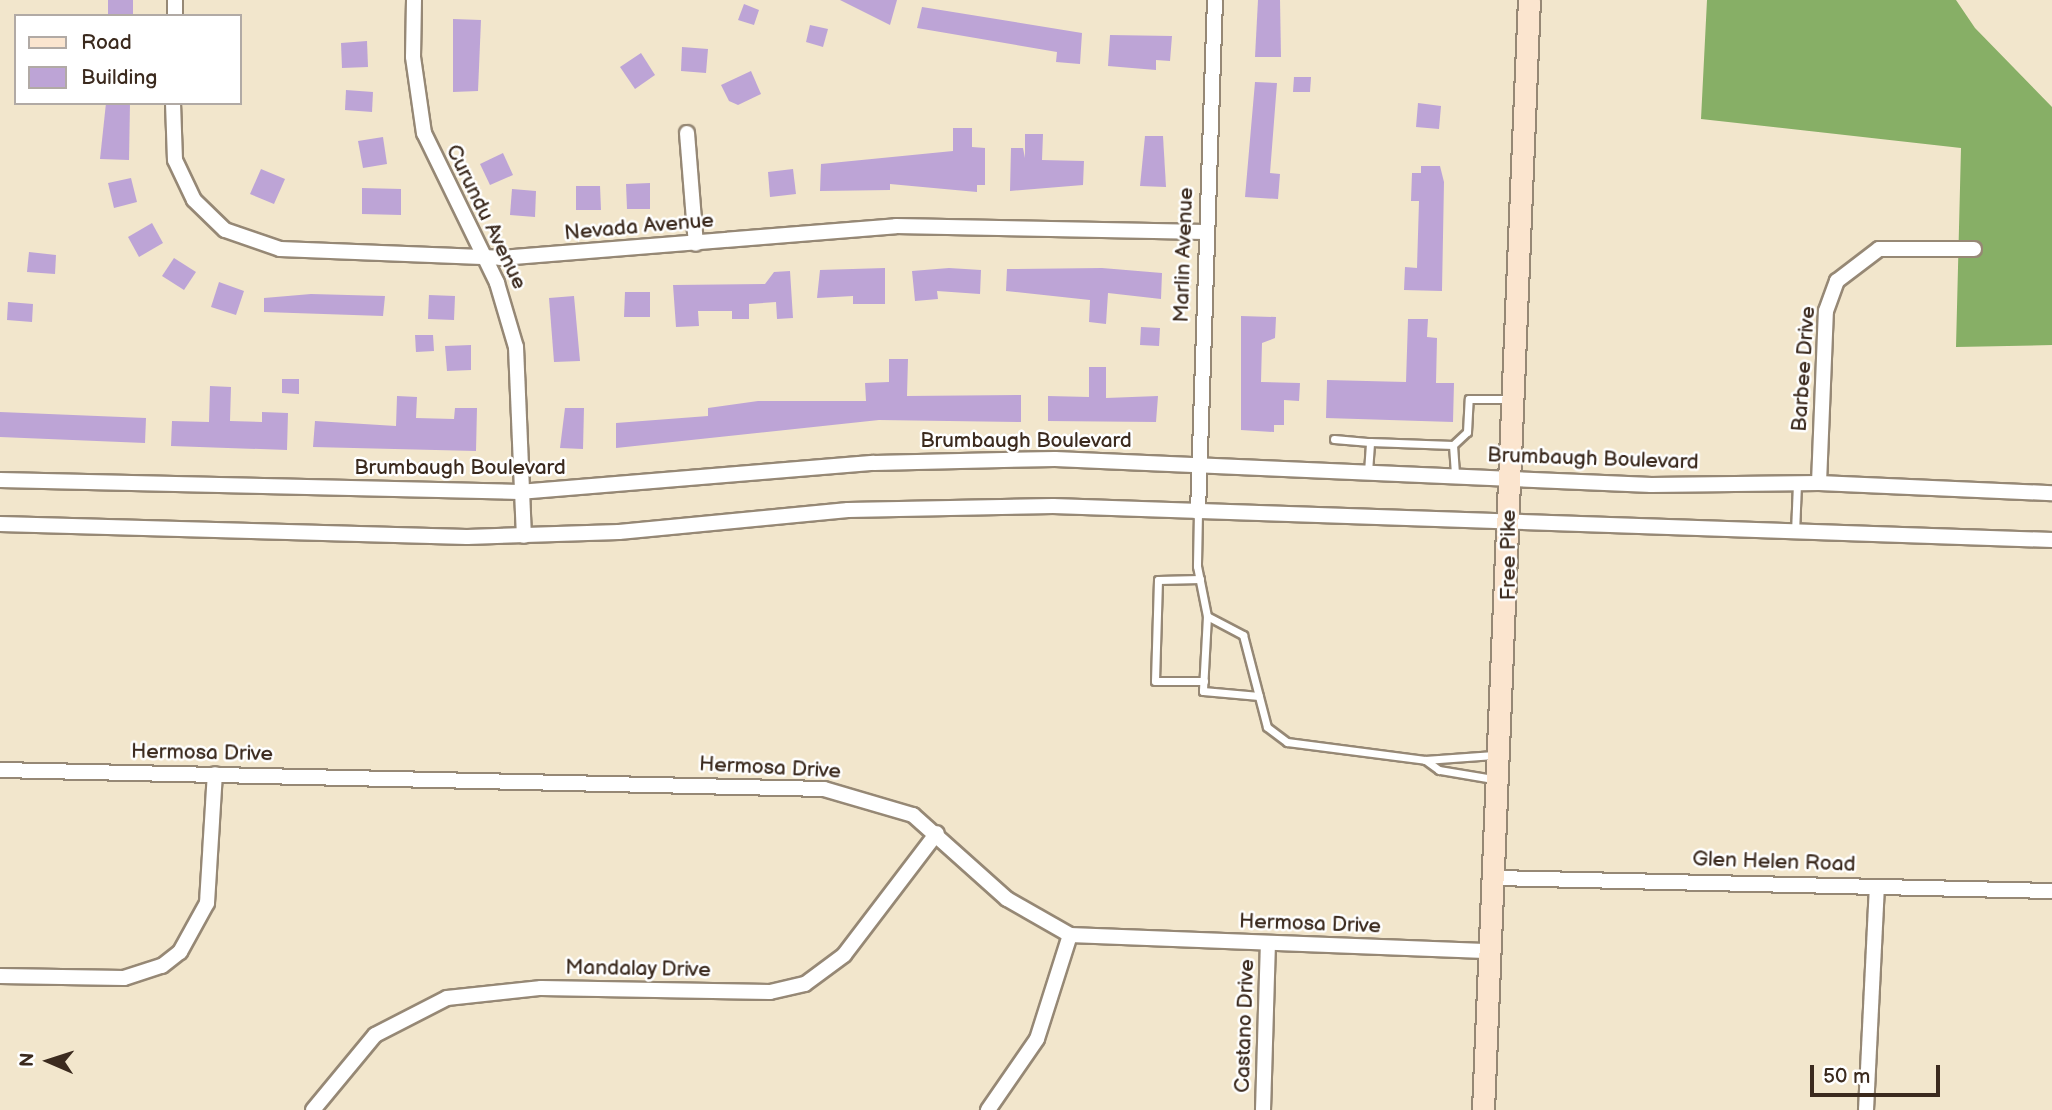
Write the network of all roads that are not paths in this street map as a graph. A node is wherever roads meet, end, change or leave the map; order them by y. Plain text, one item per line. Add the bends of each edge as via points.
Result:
1 (414, 0) edge
2 (1215, 0) edge
3 (1529, 0) edge
4 (173, 105) edge
5 (687, 133) dead end
6 (1205, 232) junction
7 (696, 244) junction
8 (1974, 248) dead end
9 (485, 257) junction
10 (1513, 399) junction
11 (1334, 439) dead end
12 (1370, 442) junction
13 (1454, 445) junction
14 (1199, 464) junction
15 (1368, 472) junction
16 (1455, 475) junction
17 (1509, 477) junction
18 (0, 480) edge
19 (1797, 483) junction
20 (1819, 483) junction
21 (519, 492) junction
22 (2052, 493) edge
23 (1198, 512) junction
24 (1509, 522) junction
25 (0, 524) edge
26 (1795, 534) junction
27 (524, 536) junction
28 (2052, 540) edge
29 (1200, 579) junction
30 (1206, 616) junction
31 (1204, 681) junction
32 (1259, 696) junction
33 (1501, 755) junction
34 (1425, 760) junction
35 (0, 770) edge
36 (215, 774) junction
37 (1500, 780) junction
38 (937, 833) junction
39 (1495, 878) junction
40 (1877, 887) junction
41 (2052, 891) edge
42 (1070, 935) junction
43 (1268, 944) junction
44 (1491, 951) junction
45 (0, 976) edge
46 (313, 1110) edge
47 (988, 1110) edge
48 (1263, 1110) edge
49 (1483, 1110) edge
50 (1866, 1110) edge

1 - 9 street, Curundu Avenue via 413,57 424,133
2 - 6 street, Marlin Avenue
3 - 10 main road, Free Pike
4 - 9 street, Nevada Avenue via 181,177 208,217 242,240 280,249
5 - 7 street
6 - 7 street, Nevada Avenue via 896,226
6 - 14 street, Marlin Avenue
7 - 9 street, Nevada Avenue
8 - 20 street, Barbee Drive via 1879,249 1838,281 1826,311
9 - 21 street, Curundu Avenue via 516,347
10 - 13 lane via 1469,399 1467,432
10 - 17 main road, Free Pike
11 - 12 lane
12 - 13 lane
12 - 15 lane
13 - 16 lane
14 - 15 street, Brumbaugh Boulevard
14 - 21 street, Brumbaugh Boulevard via 948,460
14 - 23 street, Marlin Avenue
15 - 16 street, Brumbaugh Boulevard
16 - 17 street, Brumbaugh Boulevard
17 - 19 street, Brumbaugh Boulevard via 1651,485
17 - 24 main road, Free Pike
18 - 21 street, Brumbaugh Boulevard
19 - 20 street, Brumbaugh Boulevard
19 - 26 lane
20 - 22 street, Brumbaugh Boulevard
21 - 27 street, Curundu Avenue
23 - 24 street
23 - 27 street via 947,506
23 - 29 lane
24 - 26 street
24 - 33 main road, Free Pike
25 - 27 street
26 - 28 street
29 - 30 lane
29 - 31 lane via 1158,580 1155,681
30 - 31 lane
30 - 32 lane via 1243,635
31 - 32 lane via 1203,691
32 - 34 lane via 1266,727 1287,742
33 - 34 lane
33 - 37 main road, Free Pike
34 - 37 lane via 1439,770
35 - 36 street, Hermosa Drive
36 - 38 street, Hermosa Drive via 824,789 889,804
36 - 45 street via 207,903 180,952 162,966 124,978
37 - 39 main road, Free Pike
38 - 42 street, Hermosa Drive via 1007,899
38 - 46 street, Mandalay Drive via 844,955 805,984 770,992 541,988 447,998 375,1035
39 - 40 street, Glen Helen Road
39 - 44 main road, Free Pike
40 - 41 street, Glen Helen Road
40 - 50 street
42 - 43 street, Hermosa Drive
42 - 47 street via 1037,1039
43 - 44 street, Hermosa Drive
43 - 48 street, Castano Drive
44 - 49 main road, Free Pike

